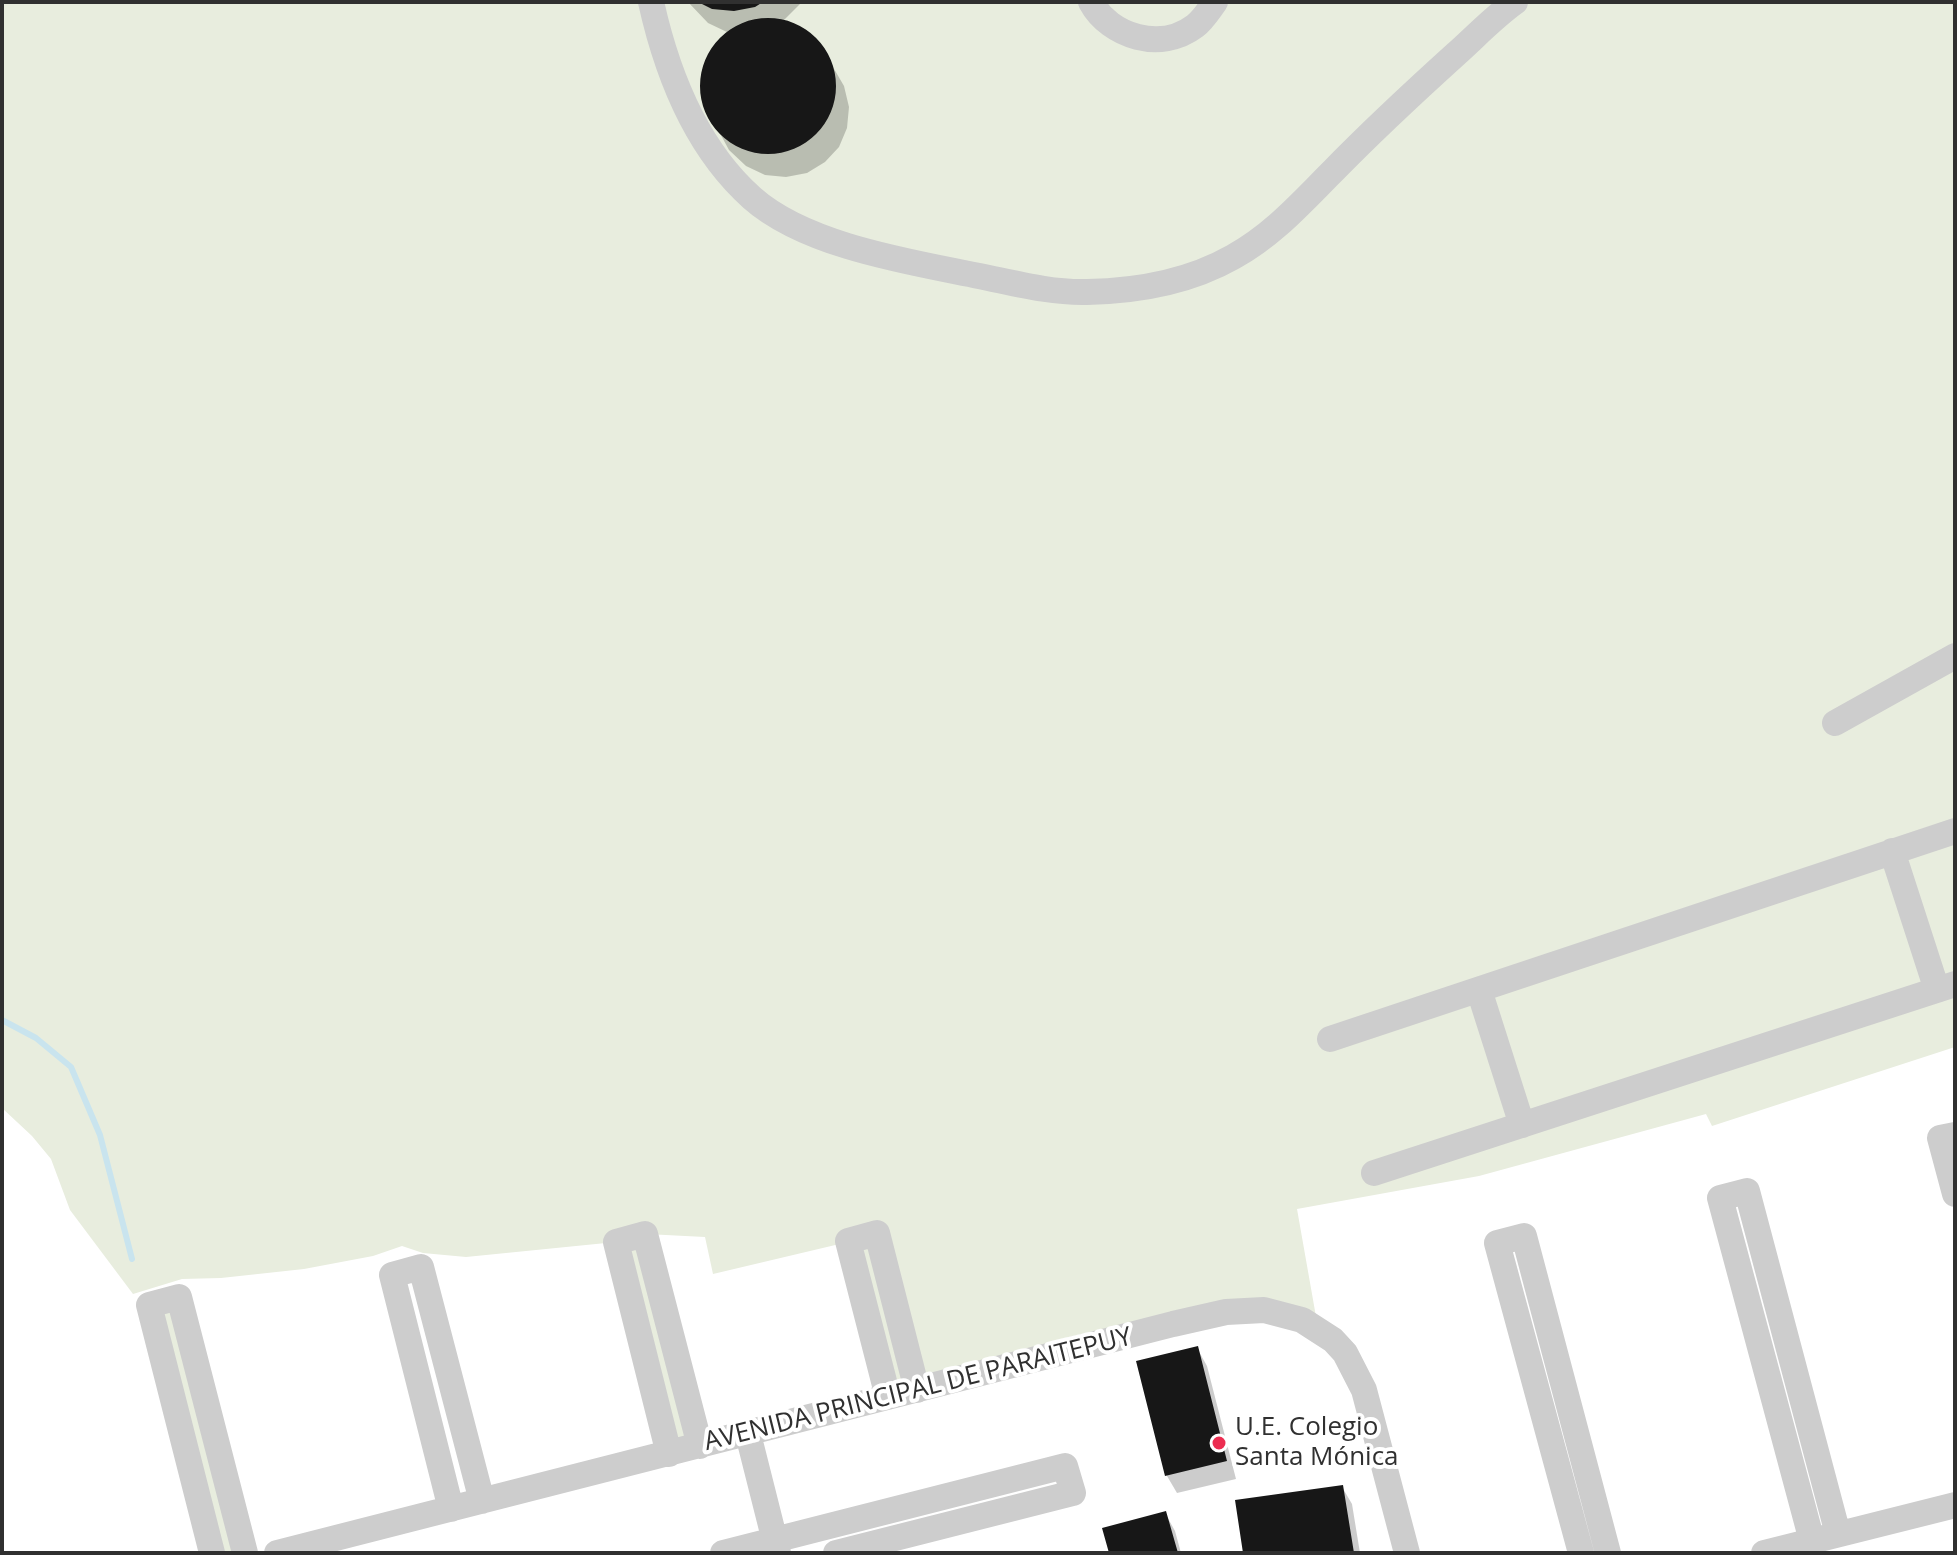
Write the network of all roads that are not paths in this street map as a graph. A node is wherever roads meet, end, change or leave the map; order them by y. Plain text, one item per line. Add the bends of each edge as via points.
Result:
1 (651, 2) edge
2 (1091, 2) edge
3 (1215, 2) edge
4 (1515, 2) edge
5 (1955, 656) edge
6 (1835, 723) dead end
7 (1955, 831) edge
8 (1892, 851) junction
9 (1946, 987) edge
10 (1479, 990) junction
11 (1330, 1039) dead end
12 (1522, 1125) junction
13 (1955, 1135) edge
14 (1374, 1173) dead end
15 (1955, 1194) edge
16 (917, 1390) junction
17 (888, 1397) junction
18 (748, 1434) junction
19 (700, 1446) junction
20 (669, 1454) junction
21 (482, 1501) junction
22 (1955, 1505) edge
23 (451, 1509) junction
24 (1838, 1534) junction
25 (1812, 1541) junction
26 (777, 1546) edge
27 (212, 1553) edge
28 (245, 1553) edge
29 (277, 1553) edge
30 (723, 1553) edge
31 (836, 1553) edge
32 (1407, 1553) edge
33 (1581, 1553) edge
34 (1608, 1553) edge
35 (1764, 1553) edge

1 - 4 street via 668,63 694,124 755,201 813,234 863,250 999,280 1084,292 1184,278 1256,244
2 - 3 street via 1116,28 1147,39 1187,31
5 - 6 street
7 - 8 street
8 - 9 street
8 - 10 street
9 - 12 street
10 - 11 street
10 - 12 street
12 - 14 street
13 - 15 street via 1940,1138
16 - 17 street, AVENIDA PRINCIPAL DE PARAITEPUY
16 - 17 street via 877,1233 848,1241
16 - 32 street, AVENIDA PRINCIPAL DE PARAITEPUY via 1226,1312 1284,1314 1333,1340 1355,1368
17 - 18 street, AVENIDA PRINCIPAL DE PARAITEPUY
18 - 19 street, AVENIDA PRINCIPAL DE PARAITEPUY
18 - 26 street
19 - 20 street, AVENIDA PRINCIPAL DE PARAITEPUY
19 - 20 street via 645,1234 616,1242
20 - 21 street, AVENIDA PRINCIPAL DE PARAITEPUY
21 - 23 street, AVENIDA PRINCIPAL DE PARAITEPUY
21 - 23 street via 421,1267 392,1275
22 - 24 street
23 - 29 street, AVENIDA PRINCIPAL DE PARAITEPUY
24 - 25 street
24 - 25 street via 1747,1191 1720,1198
25 - 35 street
26 - 30 street
26 - 31 street via 1065,1466 1073,1493
27 - 28 street via 149,1305 179,1297
33 - 34 street via 1497,1243 1524,1236

